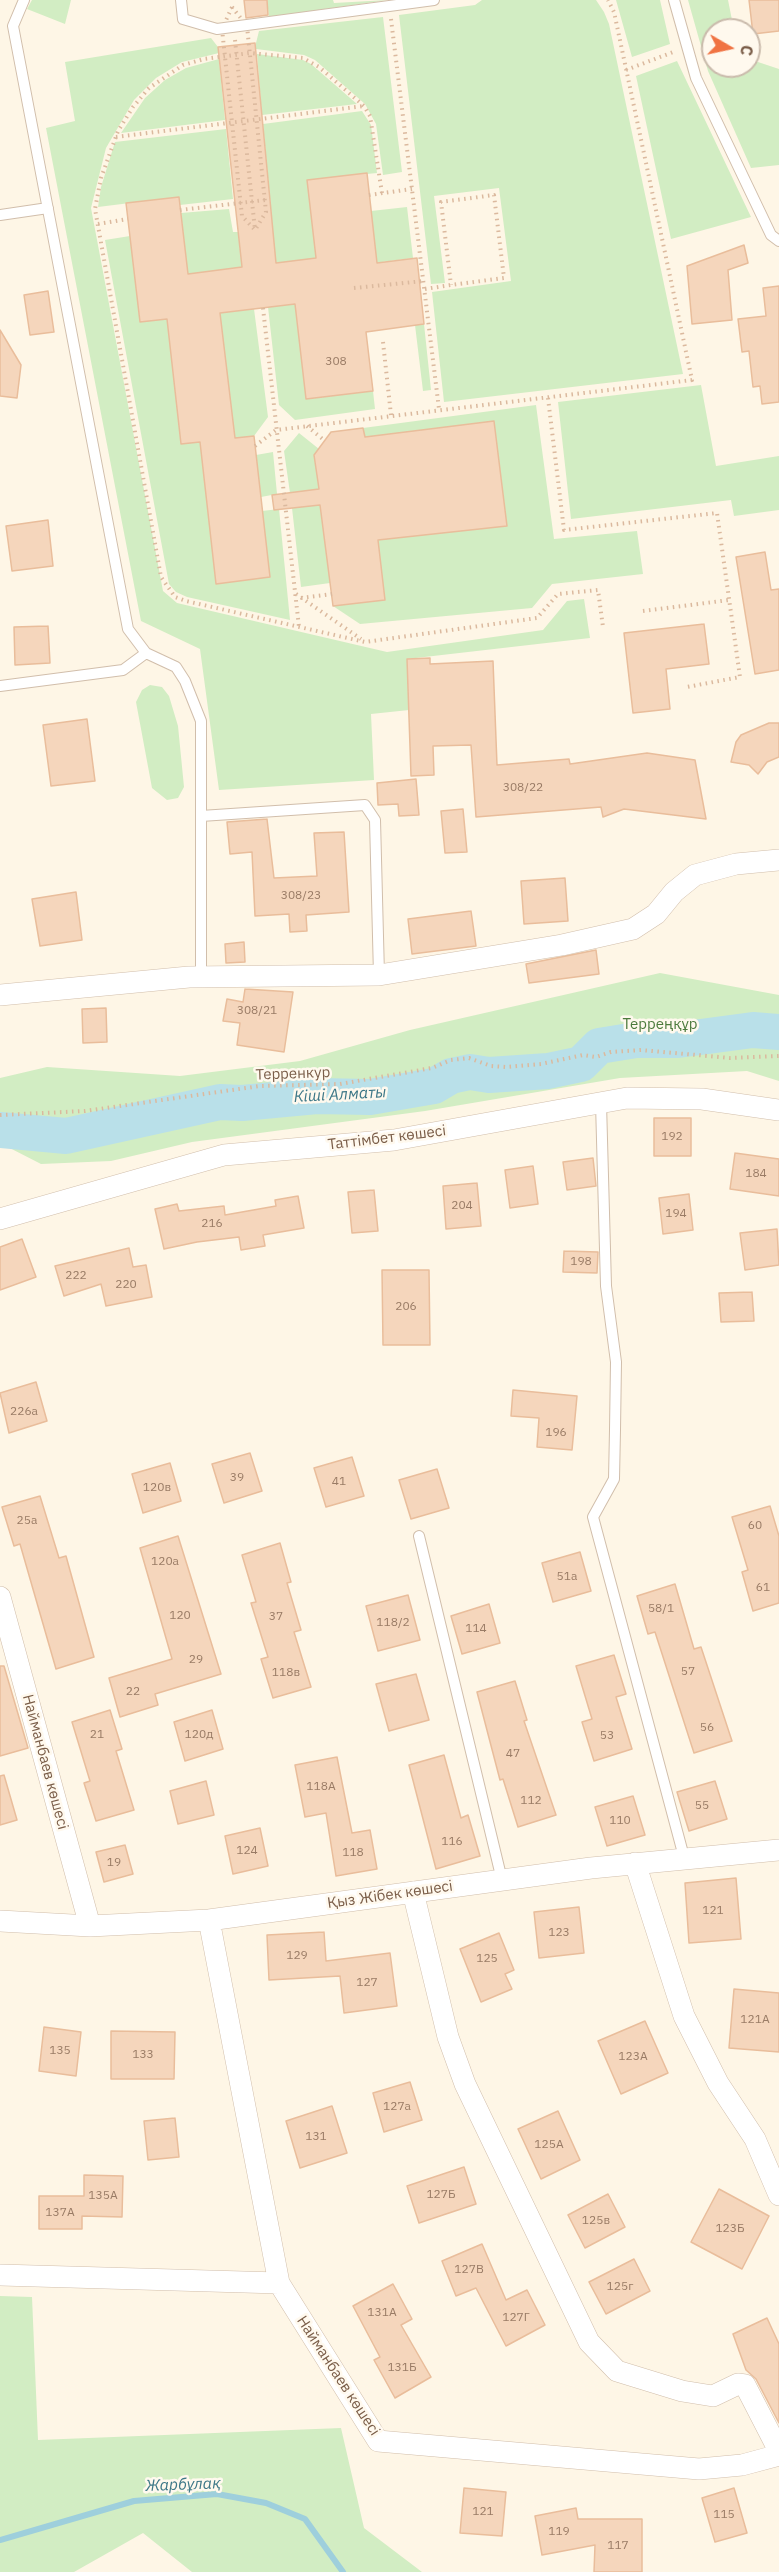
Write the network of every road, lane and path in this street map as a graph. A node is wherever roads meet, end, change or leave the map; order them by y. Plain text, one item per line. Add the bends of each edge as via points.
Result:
1 (24, 0) edge
2 (181, 0) edge
3 (434, 0) edge
4 (608, 0) edge
5 (674, 0) edge
6 (389, 6) junction
7 (232, 7) junction
8 (247, 26) junction
9 (228, 28) junction
10 (687, 47) junction
11 (250, 53) junction
12 (237, 54) junction
13 (225, 56) junction
14 (626, 70) junction
15 (364, 106) junction
16 (256, 120) junction
17 (244, 121) junction
18 (232, 123) junction
19 (116, 137) junction
20 (412, 189) junction
21 (382, 193) junction
22 (369, 195) dead end
23 (265, 200) junction
24 (252, 201) junction
25 (241, 203) junction
26 (48, 208) junction
27 (180, 210) dead end
28 (0, 215) edge
29 (128, 219) dead end
30 (98, 224) junction
31 (255, 230) junction
32 (779, 241) edge
33 (424, 280) junction
34 (452, 285) junction
35 (354, 288) dead end
36 (425, 289) junction
37 (263, 308) dead end
38 (383, 342) dead end
39 (548, 398) junction
40 (439, 409) junction
41 (391, 415) junction
42 (306, 426) junction
43 (276, 429) junction
44 (325, 441) dead end
45 (255, 446) dead end
46 (295, 594) junction
47 (332, 594) dead end
48 (301, 598) junction
49 (729, 600) junction
50 (643, 611) dead end
51 (299, 627) junction
52 (603, 627) dead end
53 (365, 642) junction
54 (146, 652) junction
55 (0, 686) edge
56 (687, 687) dead end
57 (201, 816) junction
58 (779, 860) edge
59 (379, 975) junction
60 (201, 977) junction
61 (0, 994) edge
62 (779, 1056) edge
63 (601, 1103) junction
64 (779, 1110) edge
65 (0, 1115) edge
66 (0, 1219) edge
67 (419, 1536) dead end
68 (0, 1597) edge
69 (779, 1850) edge
70 (684, 1857) junction
71 (634, 1863) junction
72 (502, 1880) junction
73 (412, 1892) junction
74 (209, 1920) junction
75 (0, 1921) edge
76 (90, 1926) junction
77 (779, 2195) edge
78 (0, 2275) edge
79 (279, 2283) junction
80 (779, 2453) edge

1 - 26 lane via 13,26
2 - 9 lane via 183,19 205,27
3 - 6 lane
4 - 14 path
5 - 10 lane
6 - 8 lane
6 - 20 path
7 - 8 path
7 - 9 path
7 - 9 path
8 - 9 lane
8 - 11 path
9 - 12 path
9 - 13 path
10 - 14 path
10 - 32 lane via 696,78 737,169 771,235
11 - 12 path
11 - 15 path via 312,61
11 - 16 path
12 - 13 path
12 - 17 path
13 - 18 path
13 - 19 path via 183,65 167,74 133,107
14 - 39 path via 692,380
15 - 16 path
15 - 21 path via 373,126
16 - 17 path
16 - 23 path
17 - 18 path
17 - 24 path
18 - 19 path
18 - 25 path
19 - 30 path via 100,178 95,208
20 - 21 path
20 - 33 path
21 - 22 path
23 - 24 path
23 - 31 path via 266,212
24 - 25 path
24 - 31 path
25 - 27 path
25 - 31 path via 242,216
26 - 28 lane
26 - 54 lane via 128,629
29 - 30 path
30 - 51 path via 161,577 175,597 186,601
33 - 35 path
33 - 36 path
34 - 34 path via 504,278 494,195 441,202
34 - 36 path
36 - 40 path
37 - 43 path
38 - 41 path
39 - 40 path
39 - 49 path via 564,530 717,513
40 - 41 path
41 - 42 path
42 - 43 path
42 - 44 path
43 - 45 path
43 - 46 path
46 - 48 path
46 - 51 path
47 - 48 path
48 - 53 path
49 - 50 path
49 - 56 path via 740,677
51 - 53 path
52 - 53 path via 598,590 558,594 537,618
54 - 55 lane via 123,670
54 - 57 lane via 176,667 201,721
57 - 59 lane via 365,805 375,820
57 - 60 lane
58 - 59 street via 736,864 694,875 656,914 633,929 562,945
59 - 60 street
60 - 61 street
62 - 65 path, Терренкур via 730,1058 641,1050 506,1067 469,1058 340,1084 260,1086 85,1111
63 - 64 street, Таттімбет көшесі via 627,1098 702,1099
63 - 66 street, Таттімбет көшесі via 394,1140 224,1155
63 - 70 lane via 606,1286 616,1362 615,1430 614,1479 593,1517
67 - 72 lane
68 - 76 street, Найманбаев көшесі
69 - 70 street, Қыз Жібек көшесі
70 - 71 street, Қыз Жібек көшесі
71 - 72 street, Қыз Жібек көшесі
71 - 77 street via 684,2016 718,2084 755,2139
72 - 73 street, Қыз Жібек көшесі
73 - 74 street, Қыз Жібек көшесі
73 - 80 street via 448,2037 465,2084 589,2342 616,2371 682,2391 713,2396 738,2384 745,2385
74 - 76 street, Қыз Жібек көшесі
74 - 79 street, Найманбаев көшесі
75 - 76 street, Қыз Жібек көшесі
78 - 79 street
79 - 80 street, Найманбаев көшесі via 378,2441 699,2469 742,2465

